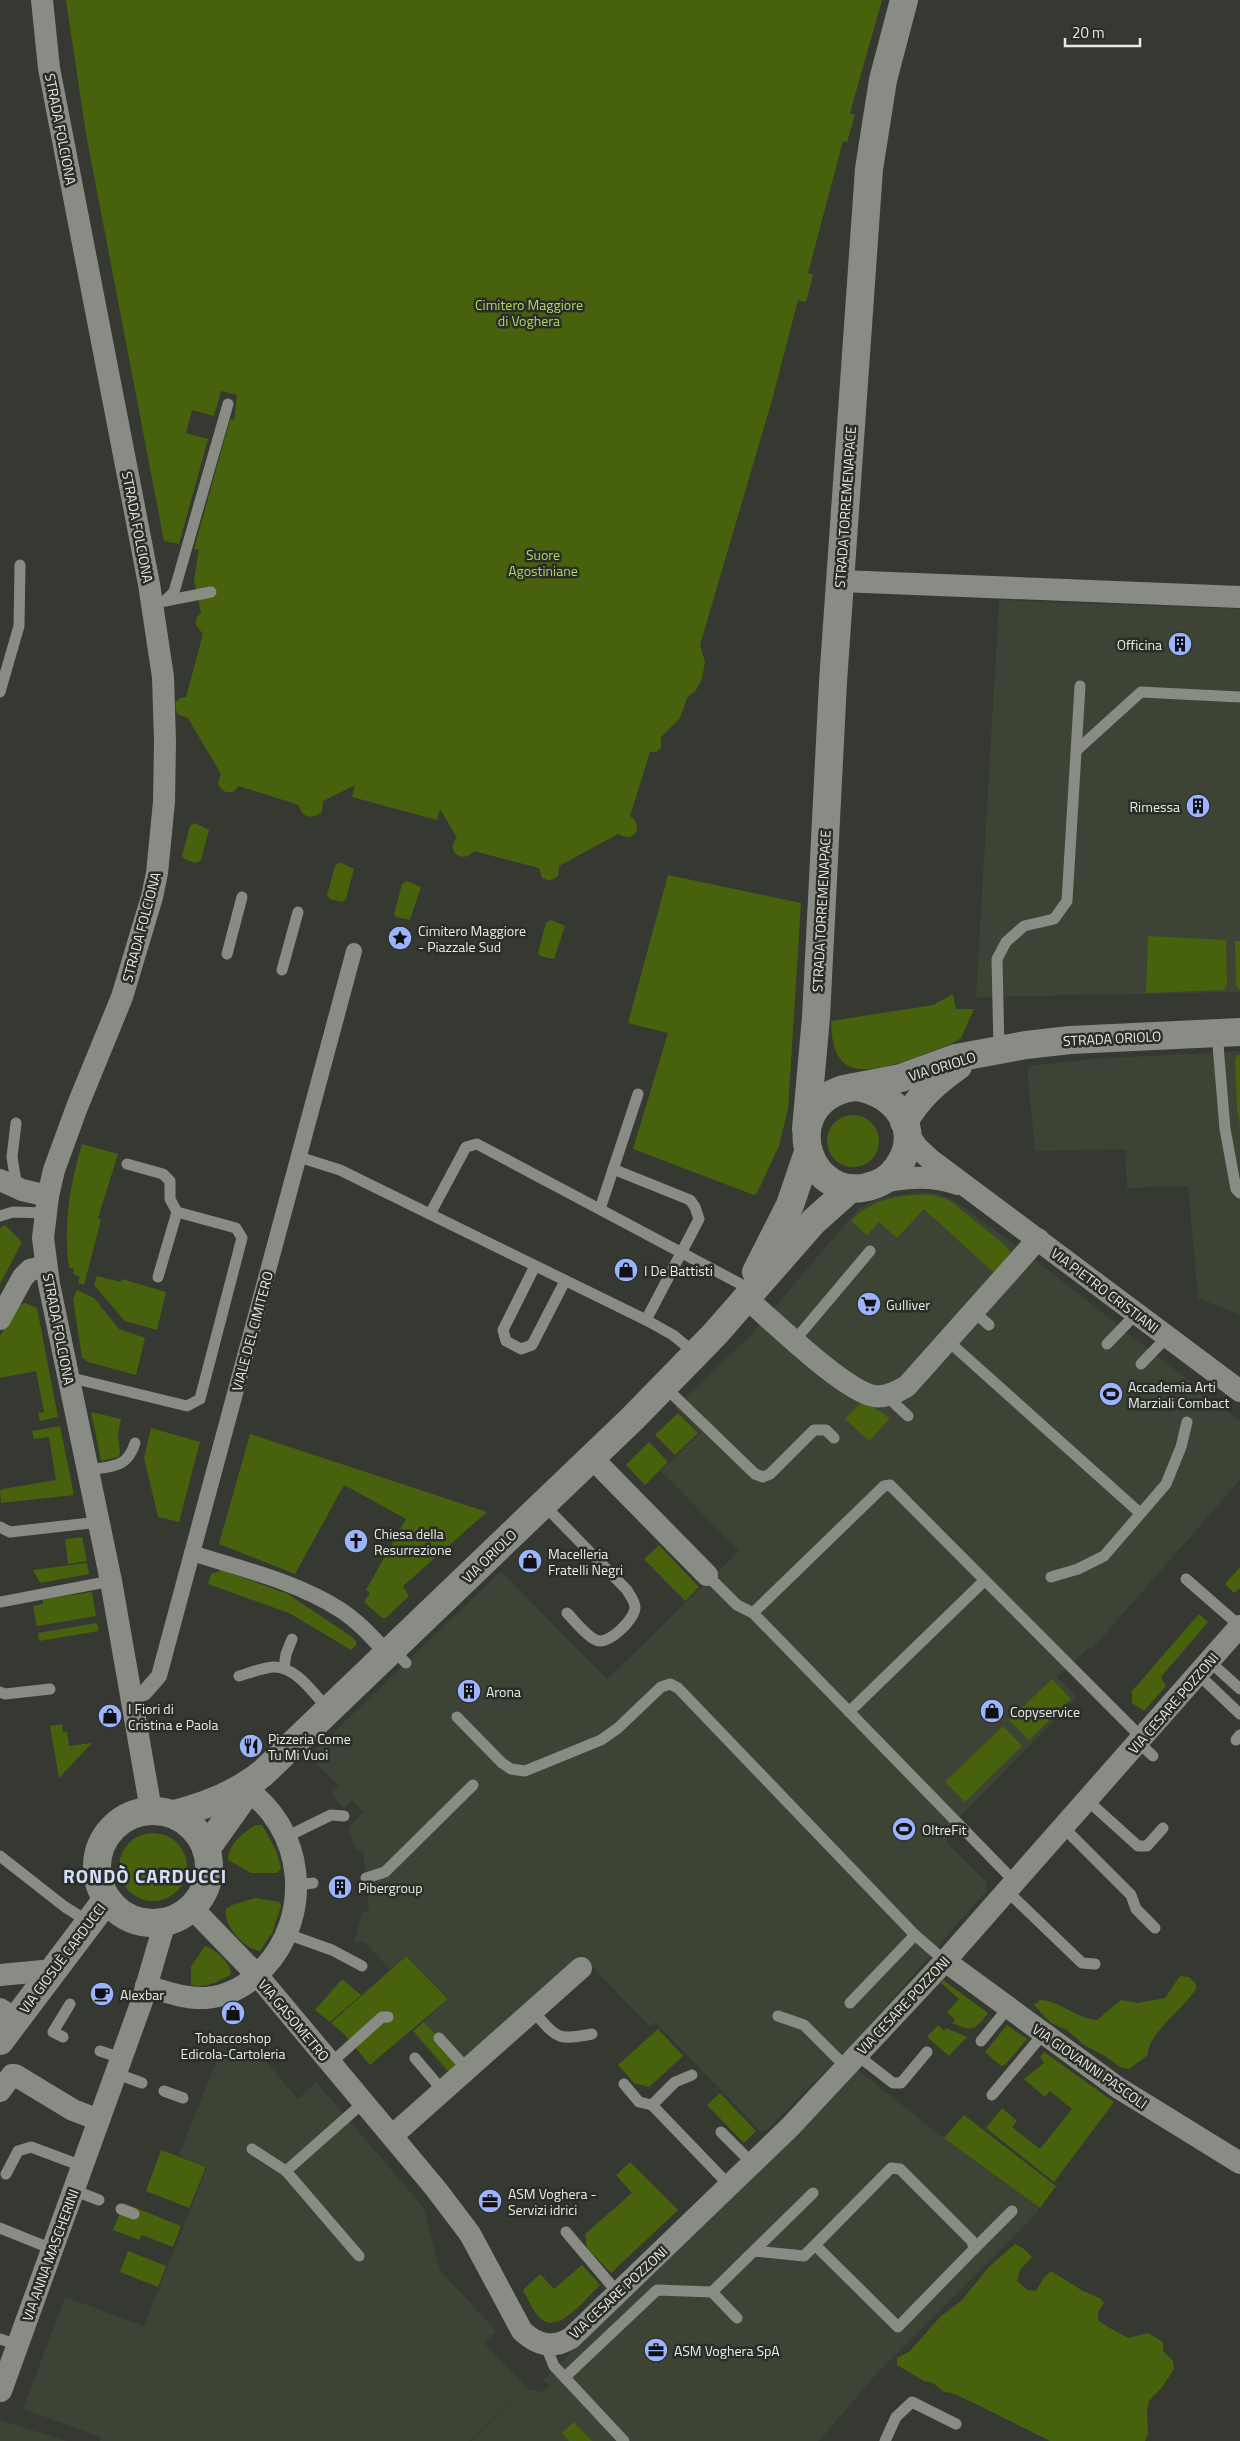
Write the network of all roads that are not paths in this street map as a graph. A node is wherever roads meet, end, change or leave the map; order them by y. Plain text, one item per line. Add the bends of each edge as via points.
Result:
1 (42, 0) edge
2 (904, 0) edge
3 (228, 404) dead end
4 (20, 565) dead end
5 (840, 581) junction
6 (211, 592) dead end
7 (1240, 597) edge
8 (159, 603) junction
9 (1080, 686) dead end
10 (0, 692) edge
11 (1240, 697) edge
12 (1077, 750) junction
13 (242, 897) dead end
14 (298, 912) dead end
15 (354, 951) dead end
16 (227, 954) dead end
17 (282, 970) dead end
18 (816, 1017) junction
19 (1229, 1032) edge
20 (992, 1051) junction
21 (848, 1088) junction
22 (638, 1094) dead end
23 (16, 1123) dead end
24 (906, 1128) junction
25 (807, 1141) junction
26 (299, 1157) junction
27 (127, 1164) dead end
28 (613, 1169) junction
29 (882, 1182) junction
30 (8, 1184) edge
31 (851, 1188) junction
32 (971, 1188) junction
33 (1240, 1193) edge
34 (47, 1204) junction
35 (600, 1209) junction
36 (177, 1212) junction
37 (430, 1214) junction
38 (0, 1216) edge
39 (1038, 1239) junction
40 (870, 1252) dead end
41 (681, 1253) junction
42 (46, 1266) junction
43 (535, 1266) junction
44 (158, 1277) dead end
45 (565, 1281) junction
46 (746, 1292) junction
47 (1136, 1313) junction
48 (0, 1319) edge
49 (646, 1320) junction
50 (1167, 1336) junction
51 (795, 1340) junction
52 (948, 1341) junction
53 (1107, 1344) dead end
54 (696, 1354) junction
55 (1141, 1364) dead end
56 (68, 1377) junction
57 (665, 1386) junction
58 (1240, 1391) edge
59 (892, 1394) junction
60 (908, 1416) dead end
61 (1187, 1422) dead end
62 (834, 1438) dead end
63 (135, 1444) dead end
64 (592, 1458) junction
65 (88, 1470) junction
66 (543, 1504) junction
67 (1140, 1513) junction
68 (99, 1522) junction
69 (0, 1526) edge
70 (192, 1554) junction
71 (708, 1575) joint
72 (1051, 1578) dead end
73 (1186, 1579) dead end
74 (111, 1581) junction
75 (984, 1581) junction
76 (0, 1602) edge
77 (567, 1613) dead end
78 (753, 1613) junction
79 (1240, 1626) edge
80 (292, 1639) dead end
81 (395, 1655) junction
82 (1204, 1667) junction
83 (284, 1668) junction
84 (239, 1676) dead end
85 (50, 1689) dead end
86 (1240, 1689) edge
87 (0, 1692) edge
88 (131, 1696) junction
89 (328, 1709) junction
90 (849, 1712) junction
91 (1240, 1714) edge
92 (457, 1717) dead end
93 (1144, 1745) junction
94 (250, 1784) junction
95 (473, 1785) dead end
96 (1087, 1800) junction
97 (162, 1812) junction
98 (344, 1816) dead end
99 (1063, 1827) junction
100 (1163, 1828) dead end
101 (286, 1837) junction
102 (206, 1849) junction
103 (1, 1859) edge
104 (366, 1878) dead end
105 (1008, 1890) junction
106 (107, 1899) junction
107 (192, 1908) junction
108 (90, 1922) junction
109 (165, 1922) junction
110 (1155, 1928) dead end
111 (287, 1934) junction
112 (915, 1935) junction
113 (945, 1961) junction
114 (1095, 1964) dead end
115 (362, 1966) dead end
116 (581, 1968) dead end
117 (52, 1970) junction
118 (0, 1975) edge
119 (257, 1975) junction
120 (146, 1986) junction
121 (850, 2003) dead end
122 (70, 2004) dead end
123 (1008, 2008) junction
124 (533, 2011) junction
125 (8, 2014) edge
126 (778, 2016) dead end
127 (388, 2017) dead end
128 (1044, 2033) junction
129 (592, 2034) dead end
130 (63, 2037) dead end
131 (440, 2038) dead end
132 (0, 2041) edge
133 (981, 2041) dead end
134 (100, 2051) dead end
135 (927, 2052) dead end
136 (415, 2058) dead end
137 (852, 2061) junction
138 (330, 2063) junction
139 (118, 2066) junction
140 (467, 2069) junction
141 (692, 2076) dead end
142 (6, 2083) edge
143 (142, 2083) dead end
144 (624, 2084) dead end
145 (164, 2091) dead end
146 (444, 2091) junction
147 (992, 2095) dead end
148 (183, 2098) dead end
149 (364, 2102) junction
150 (652, 2106) junction
151 (99, 2120) junction
152 (721, 2132) dead end
153 (392, 2136) junction
154 (252, 2149) dead end
155 (752, 2163) junction
156 (1240, 2163) edge
157 (82, 2166) junction
158 (286, 2171) junction
159 (6, 2174) dead end
160 (729, 2186) junction
161 (73, 2190) junction
162 (813, 2193) dead end
163 (99, 2200) dead end
164 (121, 2209) dead end
165 (1012, 2211) dead end
166 (134, 2214) dead end
167 (0, 2228) edge
168 (566, 2232) dead end
169 (815, 2245) junction
170 (52, 2249) junction
171 (974, 2250) junction
172 (754, 2251) junction
173 (359, 2256) dead end
174 (712, 2292) junction
175 (618, 2293) junction
176 (737, 2318) dead end
177 (9, 2342) edge
178 (540, 2343) junction
179 (565, 2377) junction
180 (1, 2391) dead end
181 (956, 2424) dead end
182 (624, 2441) edge
183 (884, 2441) edge

1 - 8 street, STRADA FOLCIONA via 50,68
2 - 5 street, STRADA TORREMENAPACE via 883,80 869,169
3 - 8 lane via 174,592
4 - 10 lane via 20,626
5 - 7 street
5 - 18 street, STRADA TORREMENAPACE
6 - 8 lane
8 - 34 street, STRADA FOLCIONA via 165,742 164,802 157,873 122,997 61,1149
9 - 12 lane
11 - 12 lane via 1141,692
12 - 20 lane via 1067,901 1054,919 1024,926 1006,942 997,960
13 - 16 lane
14 - 17 lane
15 - 26 street, VIALE DEL CIMITERO
18 - 21 street, STRADA TORREMENAPACE via 819,1065 832,1082
18 - 25 street, STRADA TORREMENAPACE
19 - 20 street, STRADA ORIOLO via 1070,1040
19 - 33 lane via 1225,1129 1236,1189
20 - 21 street, VIA ORIOLO via 940,1063 901,1078
20 - 24 street, VIA ORIOLO via 958,1066 930,1087 911,1110
21 - 24 street via 864,1088 885,1096 900,1112
21 - 25 street via 828,1095 816,1106
22 - 28 lane
23 - 30 lane
24 - 29 street via 904,1156 899,1166
24 - 32 street, VIA PIETRO CRISTIANI via 931,1160
25 - 31 street via 821,1174 835,1184
25 - 46 street, VIA ORIOLO via 790,1205
26 - 37 lane via 340,1170
26 - 70 street, VIALE DEL CIMITERO
27 - 36 lane via 163,1174 170,1181 170,1199
28 - 35 lane
28 - 41 lane via 690,1200 699,1219
29 - 31 street
29 - 32 street, VIA PIETRO CRISTIANI via 922,1177 946,1179
30 - 34 street
31 - 46 street, VIA ORIOLO via 813,1222
32 - 39 street, VIA PIETRO CRISTIANI
34 - 38 lane
34 - 42 street, STRADA FOLCIONA via 43,1238
35 - 37 lane via 477,1144 466,1147
35 - 41 lane
36 - 44 lane
36 - 56 lane via 236,1228 242,1238 200,1399 187,1406
37 - 43 lane
39 - 47 street, VIA PIETRO CRISTIANI
39 - 52 street via 981,1318
40 - 51 lane
41 - 46 lane
41 - 49 lane
42 - 48 street via 30,1270 23,1277
42 - 56 street, STRADA FOLCIONA
43 - 45 lane
43 - 45 lane via 502,1330 506,1341 521,1349 532,1345
45 - 49 lane
46 - 51 street
46 - 54 street, VIA ORIOLO
47 - 50 street, VIA PIETRO CRISTIANI
47 - 53 lane
49 - 54 lane via 673,1335
50 - 55 lane
50 - 58 street, VIA PIETRO CRISTIANI
51 - 59 street via 850,1386 873,1396
52 - 59 street via 907,1386
52 - 67 lane
54 - 57 street, VIA ORIOLO
56 - 65 street, STRADA FOLCIONA
57 - 62 lane via 755,1474 763,1477 770,1474 814,1430 826,1430
57 - 64 street, VIA ORIOLO
59 - 60 lane via 894,1403
61 - 67 lane via 1166,1484
63 - 65 lane via 131,1457 124,1463
64 - 66 street, VIA ORIOLO
64 - 71 street
65 - 68 street, STRADA FOLCIONA
66 - 77 lane via 626,1590 635,1609 609,1640 603,1642 595,1640
66 - 81 street, VIA ORIOLO
67 - 72 lane via 1104,1556
68 - 69 lane via 10,1532
68 - 74 street, STRADA FOLCIONA
70 - 81 street via 289,1584 339,1608
70 - 88 street, VIALE DEL CIMITERO via 159,1676 144,1693
71 - 78 lane via 737,1605
73 - 79 lane
74 - 76 lane
74 - 88 street, STRADA FOLCIONA
75 - 78 lane via 890,1485 884,1486
75 - 90 lane
75 - 93 lane
78 - 90 lane
79 - 82 street, VIA CESARE POZZONI
80 - 83 lane
81 - 89 street, VIA ORIOLO
82 - 86 lane
82 - 91 lane
82 - 93 street, VIA CESARE POZZONI
83 - 84 lane via 272,1667
83 - 89 lane
85 - 87 lane
88 - 97 street, STRADA FOLCIONA
89 - 94 street, VIA ORIOLO
90 - 105 lane
92 - 112 lane via 502,1763 511,1769 525,1771 601,1740 618,1728 660,1686 670,1684 678,1688
93 - 96 street, VIA CESARE POZZONI
94 - 97 street, VIA ORIOLO via 198,1808
94 - 101 street
94 - 102 street, VIA ORIOLO
95 - 104 lane via 385,1872
96 - 99 street, VIA CESARE POZZONI
96 - 100 lane via 1138,1846 1147,1846
97 - 102 street via 194,1828
97 - 106 street via 134,1813 107,1834 99,1850 97,1867 99,1884
98 - 101 lane via 331,1816
99 - 105 street, VIA CESARE POZZONI
99 - 110 lane via 1131,1895 1136,1910
101 - 111 street via 305,1884
102 - 107 street via 209,1861 206,1887
103 - 108 lane
105 - 113 street, VIA CESARE POZZONI
105 - 114 lane via 1082,1963
106 - 108 street, VIA GIOSUÈ CARDUCCI
106 - 109 street via 118,1911 133,1919
107 - 109 street
107 - 119 street, VIA GASOMETRO
108 - 117 street, VIA GIOSUÈ CARDUCCI
109 - 120 street, VIA ANNA MASCHERINI
111 - 115 lane via 332,1950
111 - 119 street
112 - 113 lane
112 - 121 lane
113 - 123 street, VIA GIOVANNI PASCOLI
113 - 137 street, VIA CESARE POZZONI
116 - 124 street
117 - 118 street
117 - 125 street, VIA GIOSUÈ CARDUCCI
119 - 120 street via 241,1987 206,1998 184,1997
119 - 138 street, VIA GASOMETRO
120 - 139 street, VIA ANNA MASCHERINI
122 - 130 lane via 53,2032
123 - 128 street, VIA GIOVANNI PASCOLI
123 - 133 lane
124 - 129 lane via 552,2033 567,2038
124 - 140 street
125 - 132 street, VIA GIOSUÈ CARDUCCI
126 - 137 lane via 804,2025
127 - 138 lane via 382,2017
128 - 147 lane
128 - 156 street, VIA GIOVANNI PASCOLI via 1117,2088
131 - 140 lane
134 - 139 lane
135 - 137 lane via 900,2083 893,2083
136 - 146 lane
137 - 155 street, VIA CESARE POZZONI
138 - 149 street, VIA GASOMETRO
139 - 143 lane
139 - 151 street, VIA ANNA MASCHERINI
140 - 146 street
141 - 150 lane via 675,2082
142 - 151 street via 15,2075 74,2110
144 - 150 lane via 640,2102
145 - 148 lane
146 - 153 street
149 - 153 street, VIA GASOMETRO
149 - 158 lane
150 - 160 lane
151 - 157 street, VIA ANNA MASCHERINI
152 - 155 lane
153 - 178 street, VIA GASOMETRO via 464,2226 522,2332
154 - 158 lane
155 - 160 street, VIA CESARE POZZONI
157 - 159 lane via 31,2147 18,2151
157 - 161 street, VIA ANNA MASCHERINI
158 - 173 lane
160 - 175 street, VIA CESARE POZZONI
161 - 163 lane
161 - 170 street, VIA ANNA MASCHERINI
162 - 172 lane
164 - 166 lane
165 - 171 lane
167 - 170 lane
168 - 175 lane
169 - 171 lane via 898,2327
169 - 171 lane via 891,2168 900,2169 972,2241
169 - 172 lane via 804,2256
170 - 177 street, VIA ANNA MASCHERINI
172 - 174 lane
174 - 176 lane
174 - 179 lane via 657,2290
175 - 178 street, VIA CESARE POZZONI via 571,2338 558,2344
177 - 180 street, VIA ANNA MASCHERINI
178 - 179 lane
179 - 182 lane
181 - 183 lane via 912,2402 896,2417

